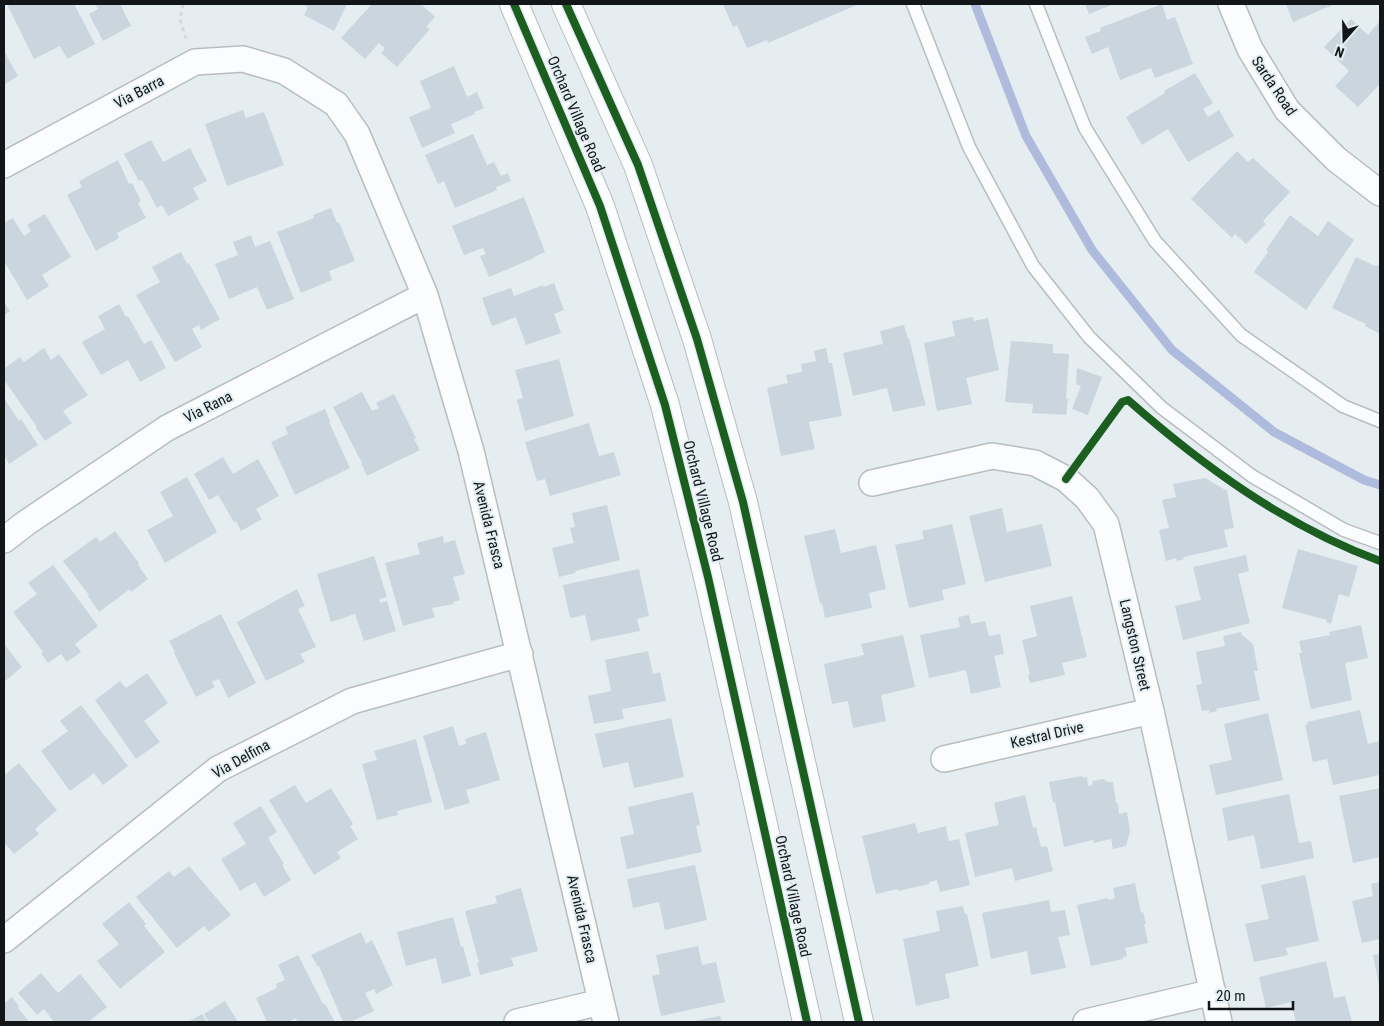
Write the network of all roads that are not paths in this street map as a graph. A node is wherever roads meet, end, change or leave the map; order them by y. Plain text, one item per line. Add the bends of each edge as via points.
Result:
1 (514, 4) edge
2 (566, 4) edge
3 (913, 4) edge
4 (1036, 4) edge
5 (1232, 4) edge
6 (284, 71) joint
7 (4, 164) edge
8 (1380, 193) edge
9 (425, 296) junction
10 (1380, 421) edge
11 (872, 483) dead end
12 (4, 540) edge
13 (1380, 543) edge
14 (520, 654) junction
15 (1150, 710) junction
16 (944, 759) dead end
17 (4, 940) edge
18 (1213, 992) junction
19 (604, 1012) edge
20 (517, 1022) edge
21 (807, 1022) edge
22 (859, 1022) edge
23 (1086, 1022) edge
24 (1219, 1022) edge

1 - 21 main road, Orchard Village Road via 600,206 665,405 708,577
2 - 22 main road via 638,165 697,339 743,502
3 - 13 lane via 969,147 1033,266 1089,337 1162,408 1252,476 1344,530
4 - 10 lane via 1085,128 1155,241 1241,335 1343,406
5 - 8 street, Sarda Road via 1250,49 1287,110 1336,159
6 - 7 street, Via Barra via 243,59 195,62
6 - 9 street, Avenida Frasca via 336,104 357,134
9 - 12 street, Via Rana via 167,428
9 - 14 street, Avenida Frasca via 471,451
11 - 15 street, Langston Street via 992,456 1035,463 1066,479 1087,498 1106,524
14 - 17 street, Via Delfina via 352,701 218,769
14 - 19 street, Avenida Frasca
15 - 16 street, Kestral Drive
15 - 18 street, Langston Street
18 - 23 street
18 - 24 street, Langston Street
19 - 20 street

